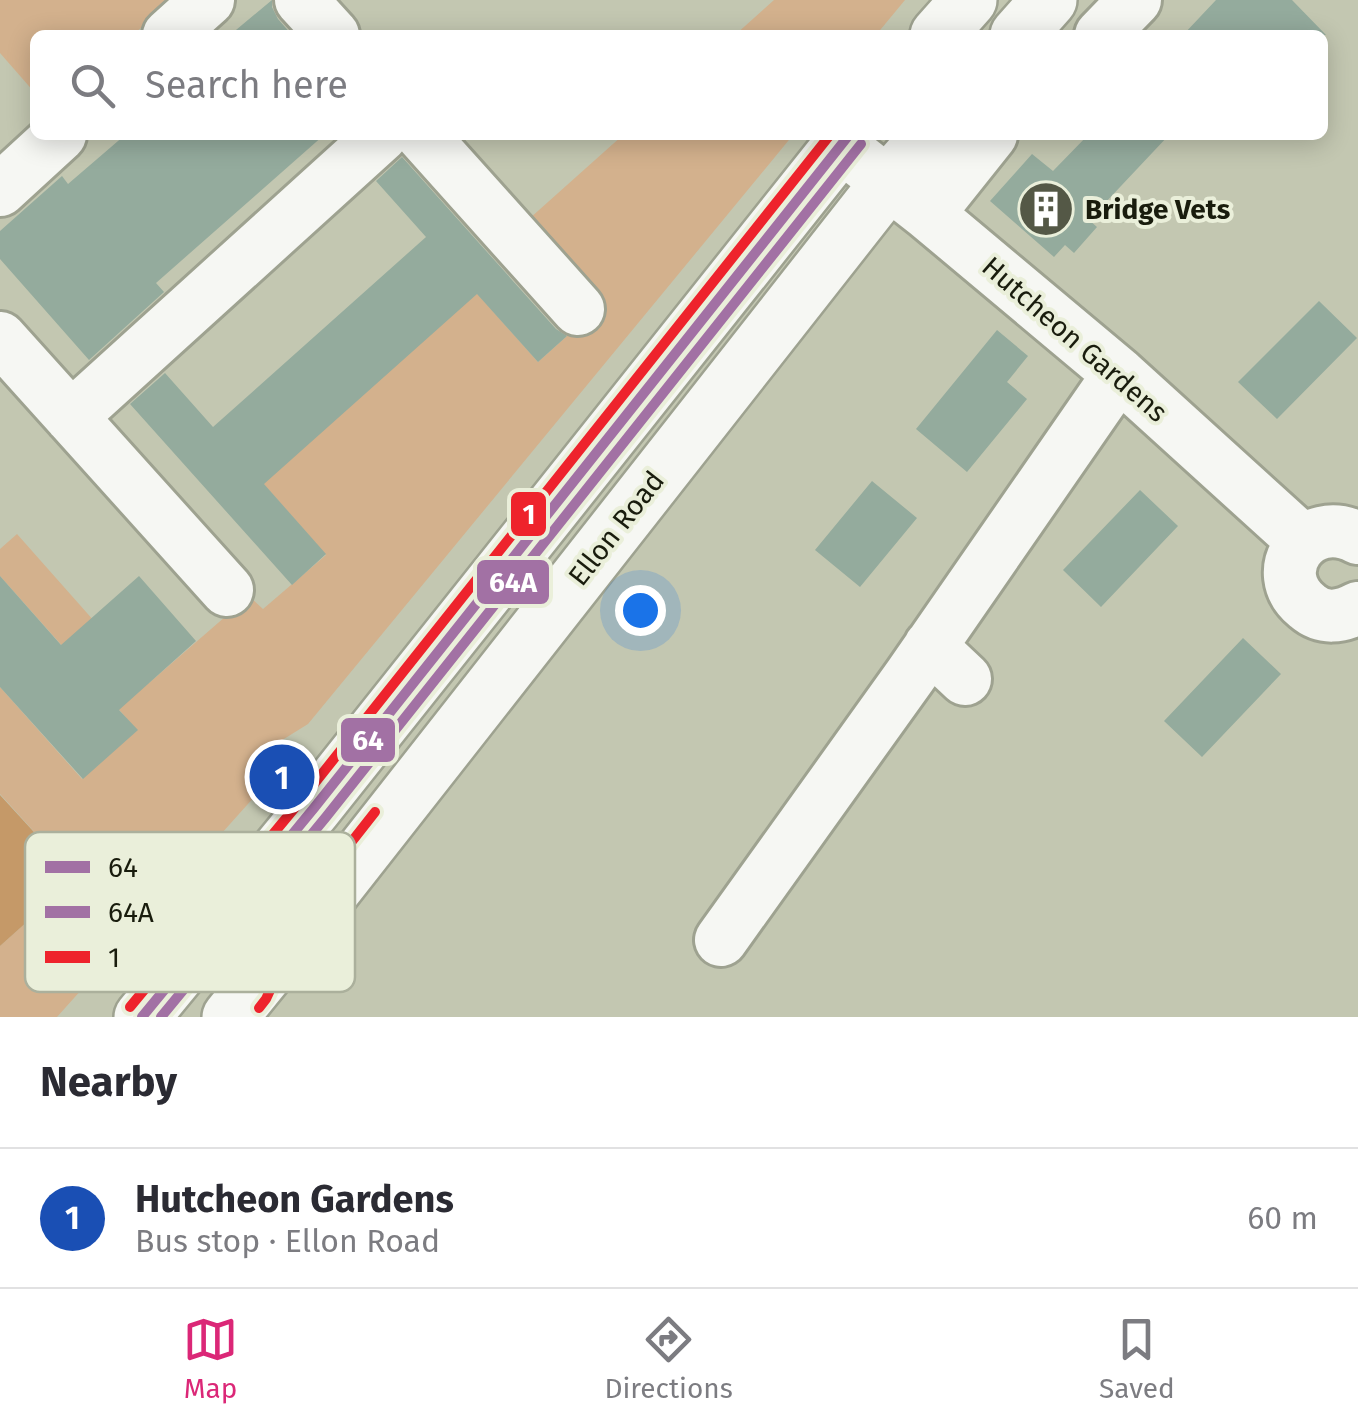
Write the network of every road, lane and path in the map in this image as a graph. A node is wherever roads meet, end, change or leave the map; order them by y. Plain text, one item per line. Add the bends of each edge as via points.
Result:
1 (208, 0) edge
2 (301, 0) edge
3 (970, 0) edge
4 (1049, 0) edge
5 (1134, 0) edge
6 (175, 30) edge
7 (328, 30) edge
8 (943, 30) edge
9 (1022, 30) edge
10 (1106, 30) edge
11 (55, 140) edge
12 (376, 140) edge
13 (426, 140) edge
14 (845, 140) edge
15 (928, 140) edge
16 (984, 140) edge
17 (0, 190) edge
18 (908, 198) junction
19 (578, 309) dead end
20 (0, 338) edge
21 (1119, 374) junction
22 (70, 417) junction
23 (1358, 538) edge
24 (1304, 542) junction
25 (227, 590) dead end
26 (1358, 608) edge
27 (294, 832) edge
28 (355, 862) edge
29 (721, 940) dead end
30 (163, 992) edge
31 (250, 992) edge
32 (286, 992) edge
33 (142, 1017) edge
34 (230, 1017) edge
35 (271, 1017) edge

1 - 6 street
2 - 7 street
3 - 8 main road
4 - 9 main road
5 - 10 street
11 - 17 street
12 - 22 street
13 - 19 street
14 - 18 street, Hutcheon Gardens
14 - 27 main road
15 - 18 main road, Ellon Road
16 - 18 street, Ellon Road
18 - 21 street, Hutcheon Gardens
18 - 28 main road, Ellon Road
20 - 22 street
21 - 24 street, Hutcheon Gardens
21 - 29 street via 948,662
22 - 25 street
23 - 24 street via 1329,530
24 - 26 street via 1290,566 1295,594 1316,613 1344,615
30 - 33 main road
31 - 34 main road, Ellon Road
32 - 35 main road

